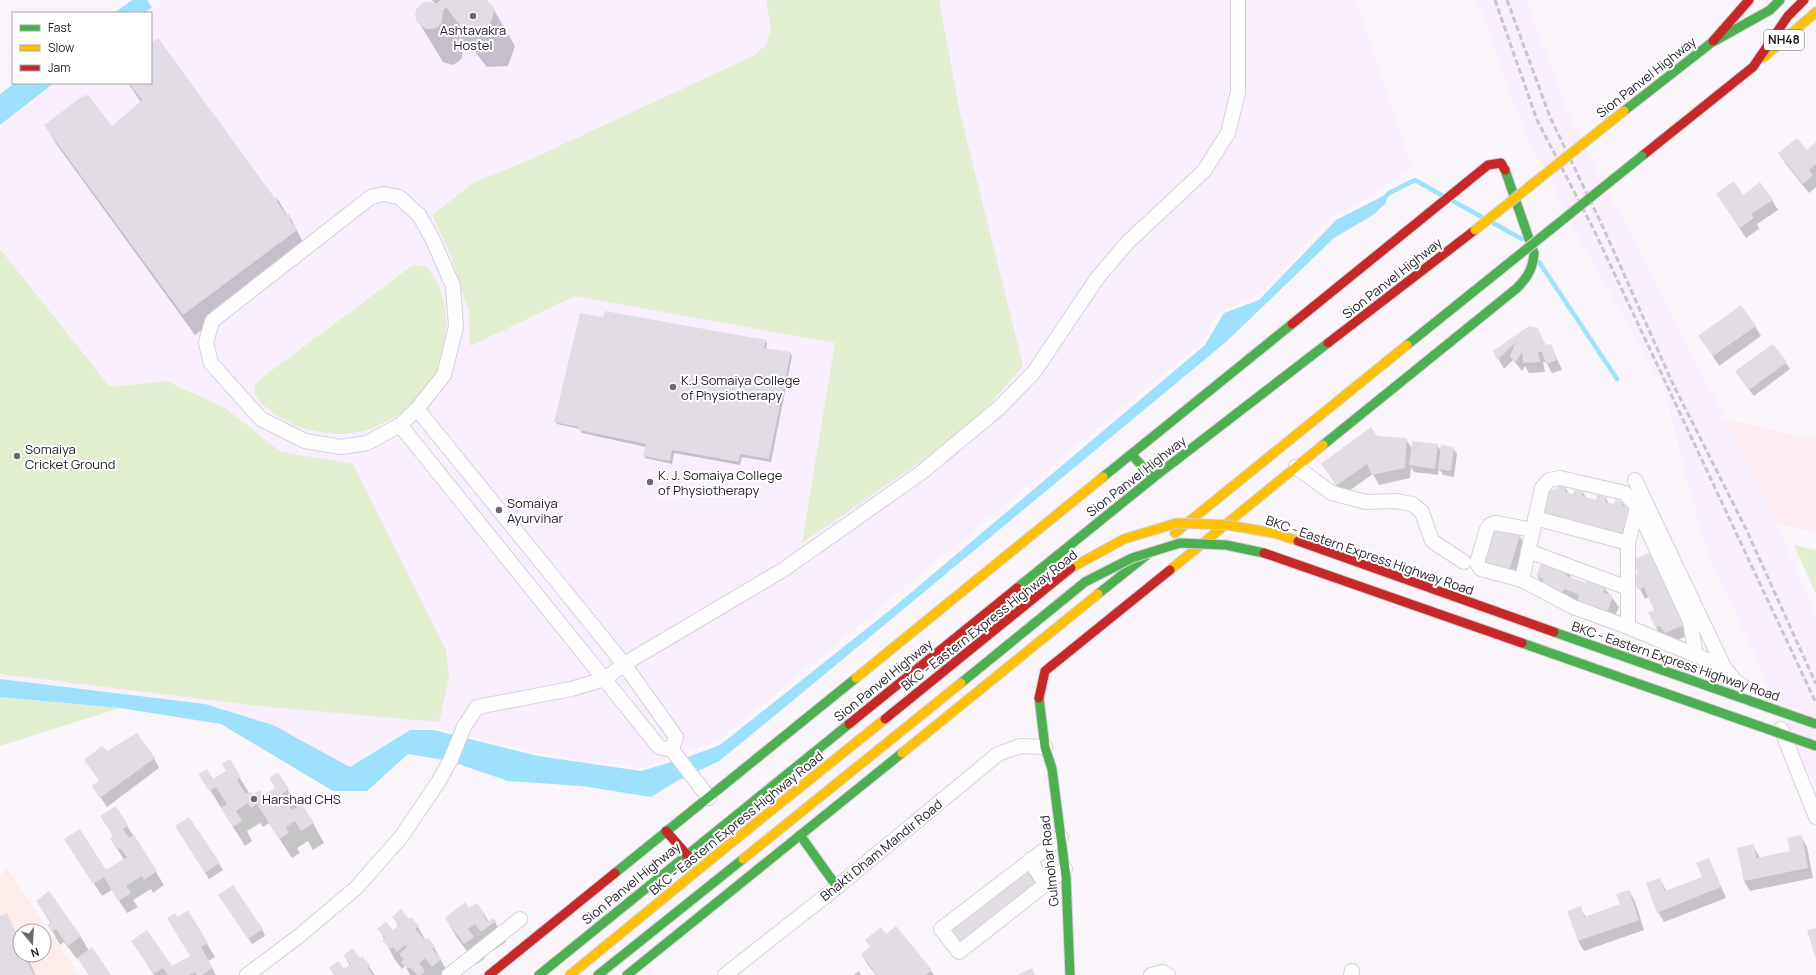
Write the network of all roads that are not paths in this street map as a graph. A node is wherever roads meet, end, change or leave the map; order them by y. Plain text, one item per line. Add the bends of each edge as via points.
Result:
1 (1238, 0) edge
2 (1749, 0) edge
3 (1780, 0) edge
4 (1804, 0) edge
5 (1816, 12) edge
6 (1711, 43) junction
7 (1753, 67) junction
8 (417, 409) junction
9 (400, 425) junction
10 (1132, 455) junction
11 (1296, 467) junction
12 (1153, 478) junction
13 (1635, 480) dead end
14 (1637, 507) junction
15 (1534, 524) junction
16 (1628, 543) junction
17 (1528, 551) junction
18 (1464, 562) dead end
19 (1522, 580) junction
20 (1628, 588) junction
21 (1628, 627) junction
22 (1696, 656) junction
23 (624, 664) junction
24 (1724, 667) junction
25 (605, 679) junction
26 (1816, 724) edge
27 (1816, 746) edge
28 (1045, 747) junction
29 (674, 752) junction
30 (709, 798) junction
31 (1816, 817) edge
32 (666, 831) junction
33 (800, 835) junction
34 (1061, 837) junction
35 (687, 855) junction
36 (1030, 860) junction
37 (1065, 869) junction
38 (1045, 884) junction
39 (836, 887) junction
40 (520, 919) dead end
41 (247, 975) edge
42 (449, 975) edge
43 (489, 975) edge
44 (539, 975) edge
45 (570, 975) edge
46 (598, 975) edge
47 (627, 975) edge
48 (725, 975) edge
49 (1070, 975) edge
50 (1151, 975) edge
51 (1168, 975) edge

1 - 23 street via 1238,92 1228,134 1204,172 1128,242 1098,277 1034,372 999,408 922,472 783,570
2 - 6 main road, Sion Panvel Highway
3 - 6 main road via 1770,10
4 - 7 main road via 1788,16
5 - 7 main road, NH48
6 - 12 main road, Sion Panvel Highway, bridge via 1475,230
7 - 33 main road, bridge
8 - 9 street
8 - 9 street via 444,375 456,327 453,286 419,215 399,197 384,194 371,197 212,321 206,343 211,363 261,419 305,441 341,447 367,442
8 - 23 street
9 - 25 street
10 - 11 main road, Gulmohar Road via 1488,165 1500,163 1504,167 1534,253 1534,266 1527,277 1517,288
10 - 12 main road
10 - 30 main road
11 - 18 street via 1332,493 1366,502 1396,501 1412,504 1422,512 1432,541
11 - 28 main road, Gulmohar Road via 1045,671 1039,700
12 - 35 main road, Sion Panvel Highway
13 - 24 street
14 - 15 street via 1625,493 1560,478 1550,480 1542,488
14 - 16 street
14 - 22 street via 1690,621
15 - 16 street
15 - 17 street
15 - 19 street via 1490,525 1477,563 1481,569
16 - 20 street
17 - 19 street
17 - 20 street
19 - 21 street via 1573,607
20 - 21 street
21 - 22 street
22 - 24 street
23 - 25 street
23 - 29 street via 676,737
24 - 31 street via 1735,681 1772,704
25 - 29 street via 659,747
25 - 41 street via 572,689 477,707 469,717 450,761 401,837 356,888
26 - 45 main road, BKC - Eastern Express Highway Road, bridge via 1274,533 1227,525 1177,523 1124,539 1073,567
27 - 46 main road, bridge via 1269,554 1226,545 1180,543 1132,558 1085,582
28 - 34 main road, Gulmohar Road via 1052,769
28 - 39 street, Bhakti Dham Mandir Road via 1020,746 998,754
29 - 30 street
30 - 32 main road
32 - 35 main road
32 - 43 main road
33 - 39 main road
33 - 47 main road
34 - 36 street
34 - 37 main road, Gulmohar Road
35 - 44 main road, Sion Panvel Highway
36 - 38 street
36 - 38 street via 941,929 959,952
37 - 38 street
37 - 49 main road, Gulmohar Road
39 - 48 street, Bhakti Dham Mandir Road
40 - 42 street
50 - 51 street via 1163,972

